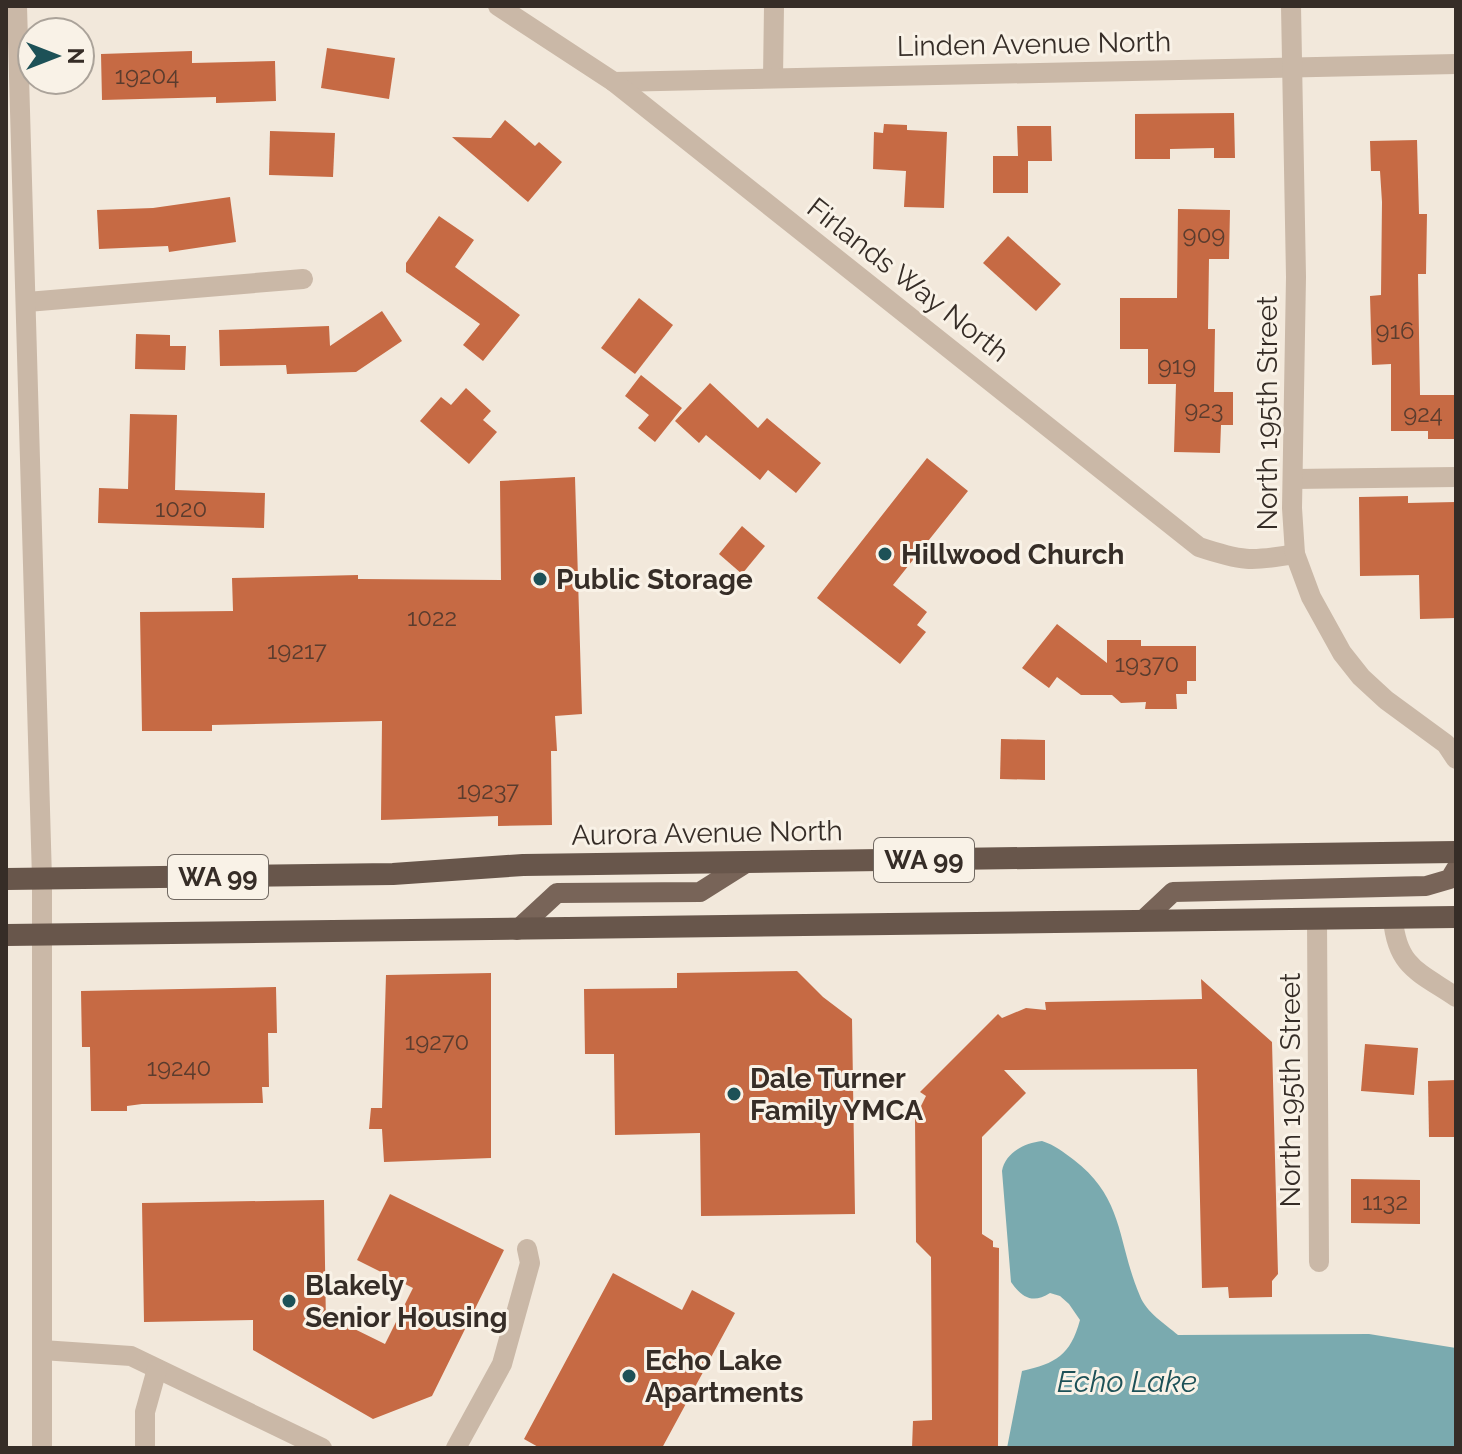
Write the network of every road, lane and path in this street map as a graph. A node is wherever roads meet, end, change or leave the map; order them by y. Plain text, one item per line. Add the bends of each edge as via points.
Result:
1 (17, 6) edge
2 (498, 6) edge
3 (774, 6) edge
4 (1291, 6) edge
5 (1456, 64) edge
6 (1292, 66) junction
7 (773, 78) junction
8 (614, 82) junction
9 (303, 279) dead end
10 (27, 302) junction
11 (1456, 477) edge
12 (1293, 479) junction
13 (1295, 554) junction
14 (1456, 759) edge
15 (1456, 852) edge
16 (746, 863) junction
17 (1456, 869) edge
18 (6, 879) edge
19 (42, 879) junction
20 (1456, 917) edge
21 (1317, 919) junction
22 (1393, 919) junction
23 (1142, 921) junction
24 (517, 930) junction
25 (6, 935) edge
26 (42, 935) junction
27 (1456, 997) edge
28 (527, 1249) dead end
29 (1319, 1262) dead end
30 (42, 1350) junction
31 (157, 1369) junction
32 (42, 1448) edge
33 (145, 1448) edge
34 (322, 1448) edge
35 (456, 1448) edge

1 - 10 street
2 - 8 street, Firlands Way North
3 - 7 street
4 - 6 street, North 195th Street
5 - 6 street, Linden Avenue North
6 - 7 street, Linden Avenue North
6 - 12 street, North 195th Street
7 - 8 street, Linden Avenue North
8 - 13 street, Firlands Way North via 1199,547 1259,561
9 - 10 street
10 - 19 street
11 - 12 street
12 - 13 street, North 195th Street
13 - 14 street, North 195th Street via 1320,616 1342,653 1361,677 1446,744
15 - 16 highway, Aurora Avenue North / WA 99
16 - 19 highway, Aurora Avenue North / WA 99
16 - 24 main road via 700,892 557,893
17 - 23 main road via 1450,879 1426,886 1173,892
18 - 19 highway, Aurora Avenue North / WA 99
19 - 26 street
20 - 22 highway, WA 99
21 - 22 highway, WA 99
21 - 23 highway, WA 99
21 - 29 street, North 195th Street
22 - 27 street via 1401,956
23 - 24 highway, WA 99
24 - 26 highway, WA 99
25 - 26 highway, WA 99
26 - 30 street
28 - 35 street via 530,1263 502,1364
30 - 31 street via 131,1356
30 - 32 street
31 - 33 street via 145,1412
31 - 34 street

